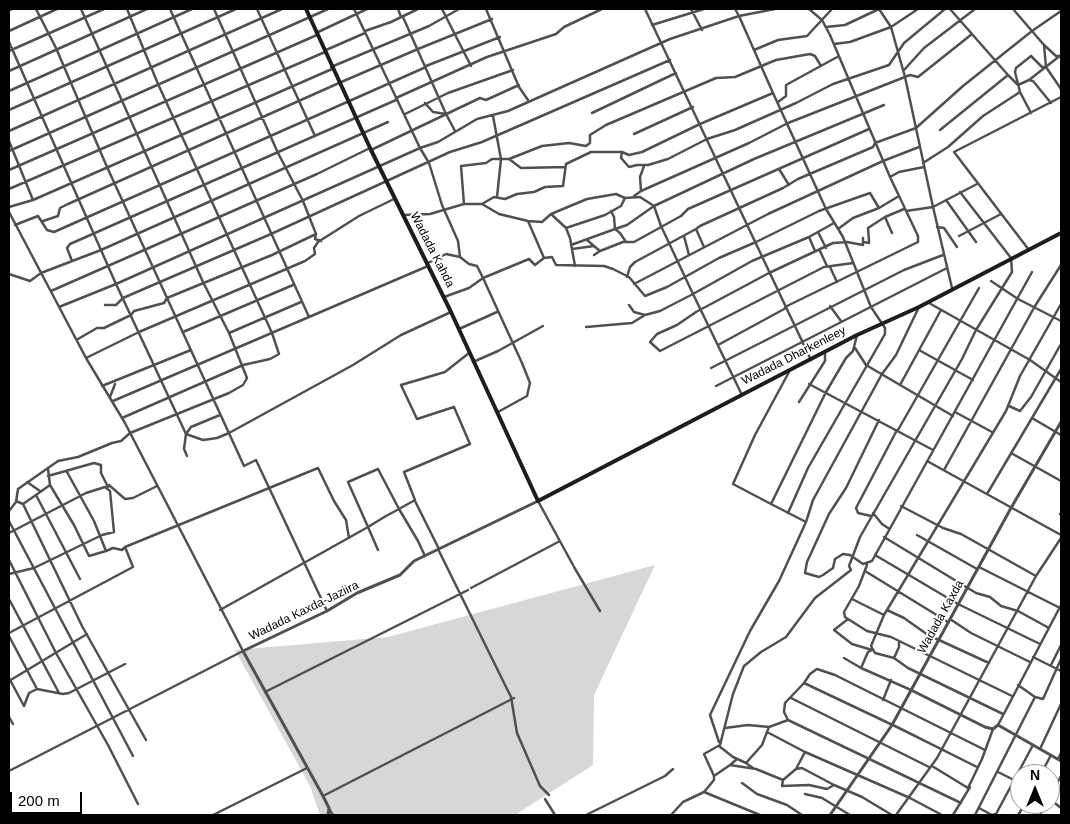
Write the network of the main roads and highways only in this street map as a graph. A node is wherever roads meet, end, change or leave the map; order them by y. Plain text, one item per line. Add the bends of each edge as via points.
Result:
1 (306, 9) edge
2 (1061, 233) edge
3 (538, 501) joint

1 - 3 main road, Wadada Kahda
2 - 3 main road, Wadada Dharkenleey

